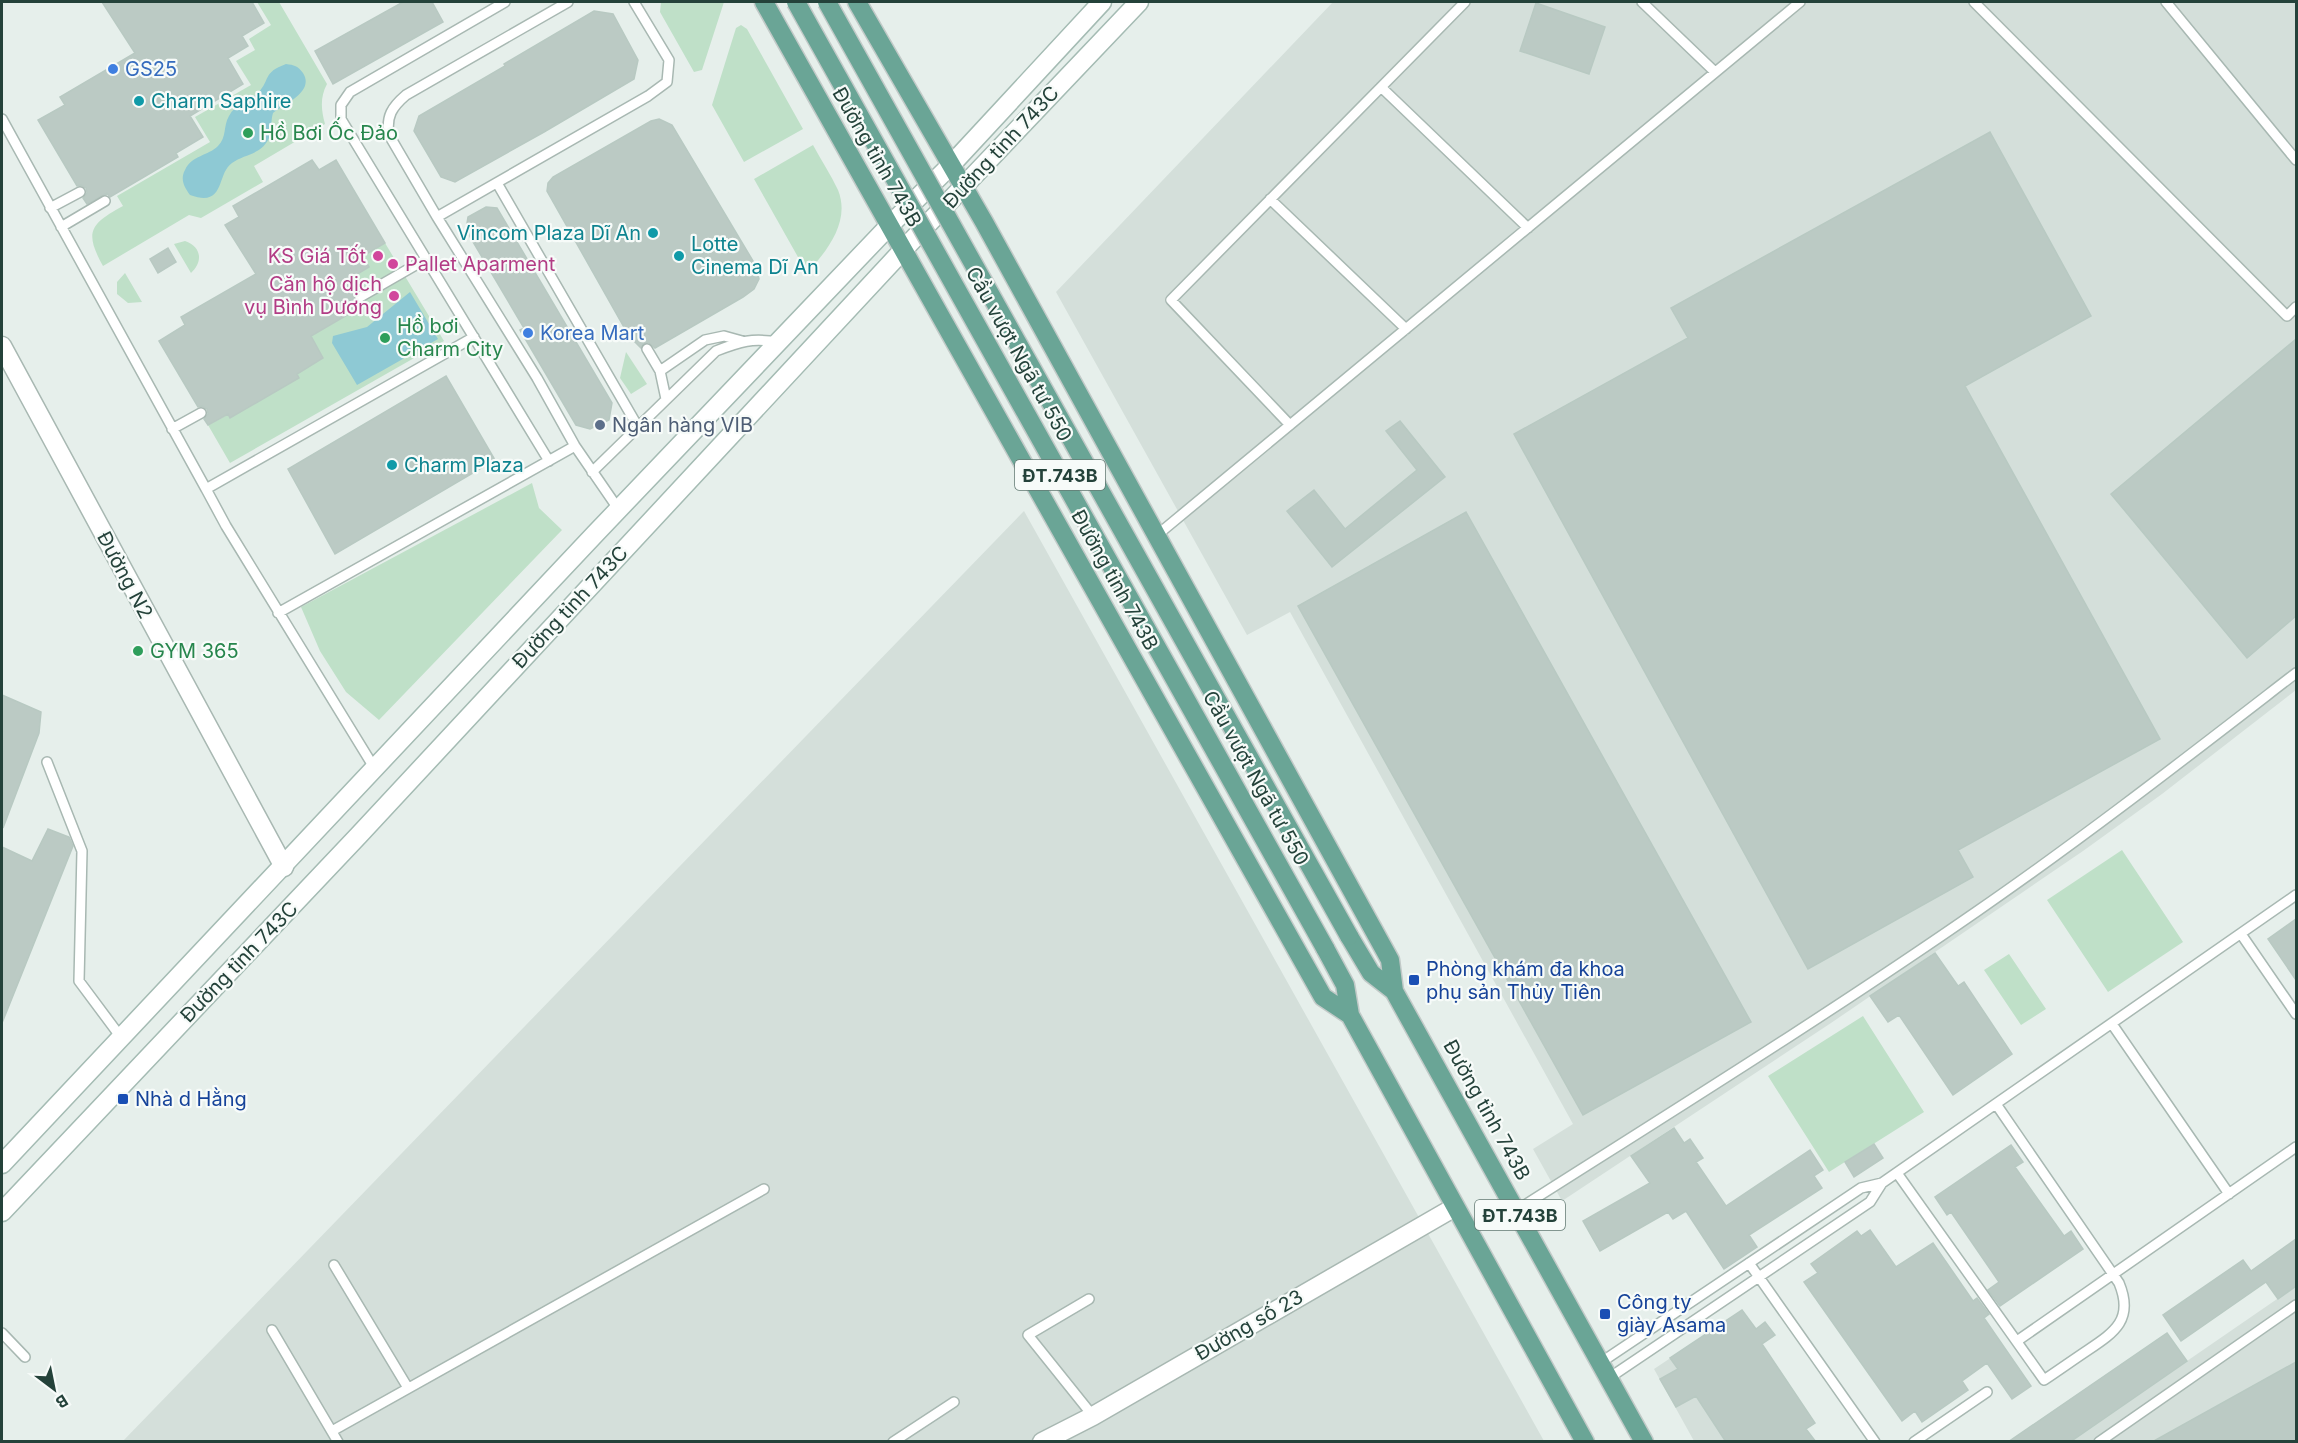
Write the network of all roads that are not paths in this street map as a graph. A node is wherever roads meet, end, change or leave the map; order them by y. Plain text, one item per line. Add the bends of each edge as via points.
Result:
1 (505, 2) edge
2 (568, 2) edge
3 (634, 2) edge
4 (764, 2) edge
5 (796, 2) edge
6 (827, 2) edge
7 (857, 2) edge
8 (1102, 2) edge
9 (1139, 2) edge
10 (1465, 2) edge
11 (1642, 2) edge
12 (1800, 2) edge
13 (1974, 2) edge
14 (2166, 2) edge
15 (1715, 72) junction
16 (1380, 87) junction
17 (2, 119) edge
18 (2296, 160) edge
19 (951, 165) junction
20 (497, 183) junction
21 (964, 187) junction
22 (80, 192) dead end
23 (1270, 199) junction
24 (105, 201) dead end
25 (50, 208) junction
26 (437, 217) junction
27 (889, 226) junction
28 (61, 227) junction
29 (1528, 228) junction
30 (904, 249) junction
31 (426, 259) junction
32 (360, 297) dead end
33 (2296, 307) edge
34 (1406, 329) junction
35 (474, 337) junction
36 (742, 341) junction
37 (778, 342) junction
38 (2, 346) edge
39 (647, 348) dead end
40 (660, 371) junction
41 (666, 399) junction
42 (201, 413) dead end
43 (1290, 424) junction
44 (638, 427) junction
45 (172, 429) junction
46 (575, 446) junction
47 (549, 461) junction
48 (592, 472) junction
49 (206, 489) junction
50 (619, 510) junction
51 (640, 531) junction
52 (1155, 536) junction
53 (279, 613) junction
54 (2296, 673) edge
55 (47, 762) dead end
56 (375, 769) junction
57 (284, 867) junction
58 (307, 890) junction
59 (2296, 896) edge
60 (2241, 934) junction
61 (1349, 936) joint
62 (1325, 948) joint
63 (1394, 990) junction
64 (2296, 1014) edge
65 (1350, 1015) junction
66 (2112, 1024) junction
67 (120, 1036) junction
68 (1996, 1104) junction
69 (2296, 1147) edge
70 (2, 1164) edge
71 (1897, 1173) junction
72 (1882, 1183) junction
73 (764, 1189) dead end
74 (2229, 1194) junction
75 (1455, 1207) junction
76 (1517, 1210) junction
77 (2, 1212) edge
78 (1749, 1263) junction
79 (334, 1265) dead end
80 (2113, 1274) junction
81 (1759, 1277) junction
82 (1089, 1299) dead end
83 (2296, 1305) edge
84 (272, 1330) dead end
85 (2, 1333) edge
86 (2017, 1341) junction
87 (25, 1357) dead end
88 (1604, 1371) junction
89 (408, 1388) junction
90 (1987, 1392) dead end
91 (954, 1402) dead end
92 (1093, 1416) junction
93 (332, 1431) junction
94 (338, 1442) edge
95 (893, 1442) edge
96 (1042, 1442) edge
97 (1585, 1442) edge
98 (1644, 1442) edge
99 (1875, 1442) edge
100 (1914, 1442) edge
101 (2098, 1442) edge

1 - 31 lane via 350,92 340,105 341,119
2 - 26 lane via 393,106 387,121 389,135
3 - 20 lane via 669,60 667,81 648,96
4 - 27 main road, Đường tỉnh 743B / ĐT.743B
5 - 62 main road, Cầu vượt Ngã tư 550 / ĐT.743B, bridge
6 - 61 main road, Cầu vượt Ngã tư 550 / ĐT.743B, bridge
7 - 19 main road, Đường tỉnh 743B / ĐT.743B
8 - 19 main road, Đường tỉnh 743C
9 - 21 main road, Đường tỉnh 743C
10 - 16 lane
11 - 15 lane
12 - 15 lane
13 - 33 lane via 2287,316
14 - 18 lane
15 - 29 lane
16 - 23 lane
16 - 29 lane
17 - 25 lane
19 - 21 main road, Đường tỉnh 743B / ĐT.743B
19 - 27 main road, Đường tỉnh 743C
20 - 26 lane
20 - 44 lane
21 - 30 main road, Đường tỉnh 743C
21 - 52 main road, Đường tỉnh 743B / ĐT.743B
22 - 25 lane
23 - 34 lane
23 - 43 lane via 1170,300
24 - 28 lane
25 - 28 lane
26 - 46 lane
27 - 30 main road, Đường tỉnh 743B / ĐT.743B
27 - 37 main road, Đường tỉnh 743C
28 - 45 lane
29 - 34 lane
30 - 51 main road, Đường tỉnh 743C
30 - 65 main road, Đường tỉnh 743B / ĐT.743B via 1323,997
31 - 32 lane
31 - 35 lane
34 - 43 lane
35 - 47 lane
35 - 49 lane
36 - 37 lane
36 - 40 lane via 724,336 705,340
36 - 41 lane via 716,351
37 - 50 main road, Đường tỉnh 743C
38 - 57 main road, Đường N2
39 - 40 lane
40 - 41 lane
41 - 44 lane
42 - 45 lane
43 - 52 lane
44 - 48 lane
45 - 49 lane
46 - 47 lane
46 - 48 lane
47 - 53 lane
48 - 50 lane
49 - 53 lane
50 - 51 main road
50 - 56 main road, Đường tỉnh 743C
51 - 58 main road, Đường tỉnh 743C
52 - 63 main road, Đường tỉnh 743B / ĐT.743B via 1390,960
53 - 56 lane
54 - 76 lane via 1976,913
55 - 67 lane via 82,851 79,981
56 - 57 main road, Đường tỉnh 743C
57 - 58 main road, Đường N2
57 - 67 main road, Đường tỉnh 743C
58 - 77 main road, Đường tỉnh 743C
59 - 60 lane
60 - 64 lane
60 - 66 lane
61 - 63 main road, Đường tỉnh 743B / ĐT.743B via 1371,973
62 - 65 main road, Đường tỉnh 743B / ĐT.743B via 1345,985
63 - 76 main road, Đường tỉnh 743B / ĐT.743B
65 - 75 main road, Đường tỉnh 743B / ĐT.743B
66 - 68 lane
66 - 74 lane
67 - 70 main road, Đường tỉnh 743C
68 - 71 lane
68 - 80 lane
69 - 74 lane
71 - 72 lane
71 - 86 lane
72 - 78 lane via 1860,1188
72 - 81 lane via 1870,1202
73 - 89 lane
74 - 80 lane
75 - 92 main road, Đường số 23
75 - 97 main road, Đường tỉnh 743B / ĐT.743B
76 - 88 main road, Đường tỉnh 743B / ĐT.743B
78 - 81 lane
78 - 88 lane
79 - 89 lane
80 - 86 lane
80 - 86 lane via 2125,1302 2121,1322 2111,1334 2044,1380
81 - 88 lane
81 - 99 lane
82 - 92 lane via 1028,1335
83 - 101 lane
84 - 93 lane
85 - 87 lane
88 - 98 main road, Đường tỉnh 743B / ĐT.743B
89 - 93 lane
90 - 100 lane
91 - 95 lane
92 - 96 main road, Đường số 23
93 - 94 lane

